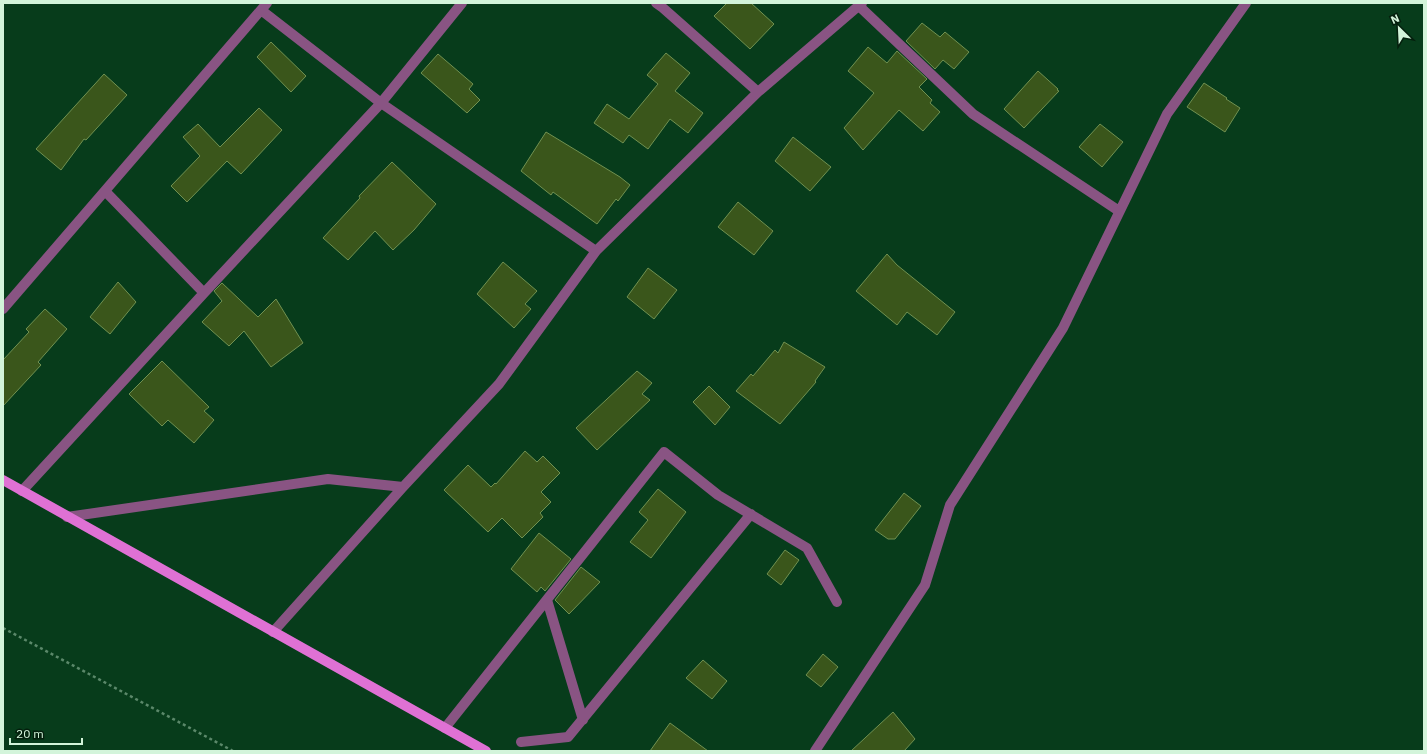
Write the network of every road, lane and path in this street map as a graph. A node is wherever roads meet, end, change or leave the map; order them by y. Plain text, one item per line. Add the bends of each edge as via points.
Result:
1 (462, 3) edge
2 (656, 3) edge
3 (1246, 3) edge
4 (861, 4) edge
5 (264, 6) edge
6 (758, 92) junction
7 (381, 103) junction
8 (105, 191) junction
9 (1119, 211) junction
10 (596, 251) junction
11 (204, 293) junction
12 (3, 309) edge
13 (3, 480) edge
14 (403, 487) junction
15 (22, 491) junction
16 (751, 514) junction
17 (67, 517) junction
18 (547, 600) junction
19 (836, 602) dead end
20 (3, 628) edge
21 (273, 632) junction
22 (583, 720) junction
23 (445, 728) junction
24 (521, 742) dead end
25 (233, 751) edge
26 (486, 751) edge
27 (815, 751) edge

1 - 7 street
2 - 6 street
3 - 9 street via 1167,114
4 - 6 street
4 - 9 street via 973,114
5 - 7 street
5 - 8 street
6 - 10 street
7 - 10 street
7 - 11 street
8 - 11 street
8 - 12 street
9 - 27 street via 1063,328 950,505 925,585
10 - 14 street via 500,384
11 - 15 street
13 - 15 main road
14 - 17 street via 328,479
14 - 21 street
15 - 17 main road
16 - 18 street via 718,495 664,452
16 - 19 street via 807,548
16 - 22 street
17 - 21 main road
18 - 22 street
18 - 23 street
20 - 25 path
21 - 23 main road
22 - 24 street via 568,737
23 - 26 main road

